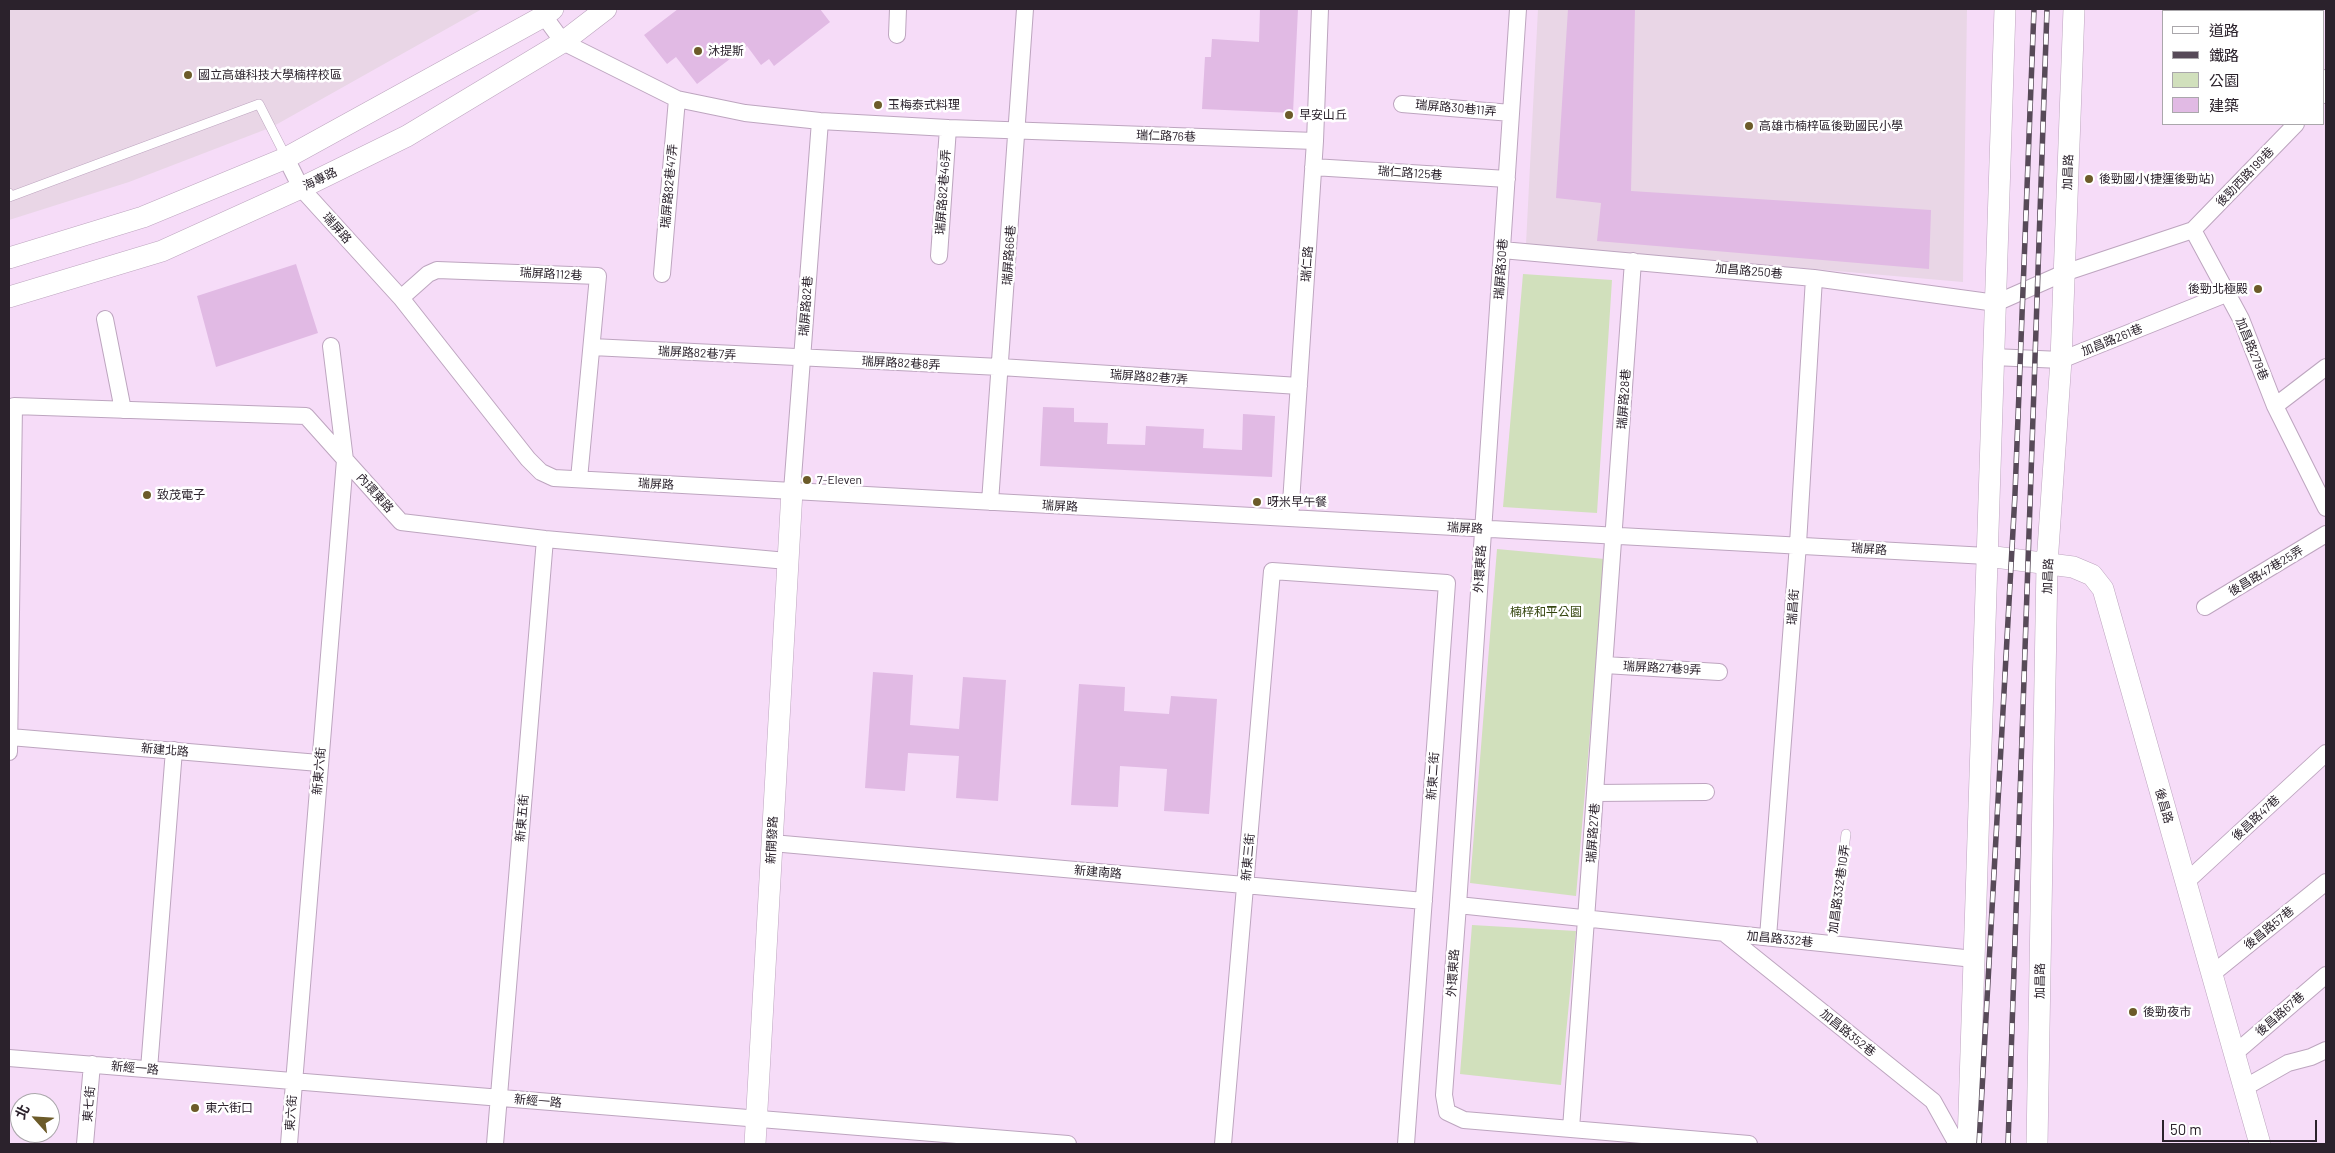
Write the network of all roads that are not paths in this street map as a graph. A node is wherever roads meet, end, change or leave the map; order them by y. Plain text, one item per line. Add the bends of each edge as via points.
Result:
1 (606, 9) edge
2 (898, 9) edge
3 (1025, 9) edge
4 (1320, 9) edge
5 (1518, 9) edge
6 (2005, 9) edge
7 (2074, 9) edge
8 (549, 12) edge
9 (897, 35) dead end
10 (564, 42) junction
11 (677, 99) junction
12 (1402, 104) dead end
13 (1511, 113) junction
14 (820, 121) junction
15 (2295, 125) edge
16 (948, 128) junction
17 (1018, 131) junction
18 (1315, 141) junction
19 (286, 158) junction
20 (1313, 167) junction
21 (1507, 179) junction
22 (301, 188) junction
23 (9, 193) edge
24 (2193, 230) junction
25 (1502, 250) junction
26 (939, 256) dead end
27 (9, 258) edge
28 (1633, 261) junction
29 (2064, 273) junction
30 (662, 274) dead end
31 (1814, 278) junction
32 (2226, 294) junction
33 (9, 297) edge
34 (401, 298) junction
35 (1996, 303) junction
36 (105, 319) dead end
37 (331, 346) dead end
38 (592, 347) junction
39 (1993, 357) junction
40 (802, 358) junction
41 (2062, 360) junction
42 (1000, 367) junction
43 (2326, 367) edge
44 (1299, 386) junction
45 (2275, 406) junction
46 (124, 410) junction
47 (346, 460) junction
48 (579, 479) junction
49 (792, 491) junction
50 (990, 502) junction
51 (2326, 508) edge
52 (1290, 518) junction
53 (1483, 529) junction
54 (2326, 534) edge
55 (1615, 536) junction
56 (545, 539) junction
57 (1798, 544) junction
58 (1987, 556) junction
59 (787, 560) junction
60 (2048, 564) junction
61 (1272, 571) joint
62 (2205, 607) dead end
63 (1605, 665) junction
64 (1719, 672) dead end
65 (10, 744) edge
66 (174, 750) junction
67 (2326, 753) edge
68 (319, 763) junction
69 (1706, 792) dead end
70 (1596, 793) junction
71 (1846, 834) dead end
72 (772, 843) junction
73 (2186, 882) junction
74 (2326, 882) edge
75 (1245, 885) junction
76 (1424, 901) junction
77 (1458, 905) junction
78 (1586, 918) junction
79 (1724, 933) junction
80 (1768, 937) junction
81 (1831, 945) junction
82 (1974, 959) junction
83 (2212, 974) junction
84 (2326, 975) edge
85 (2326, 1050) edge
86 (2234, 1054) junction
87 (9, 1058) edge
88 (92, 1064) junction
89 (149, 1069) junction
90 (293, 1082) junction
91 (2244, 1088) junction
92 (499, 1098) junction
93 (756, 1119) junction
94 (1571, 1129) junction
95 (1013, 1142) edge
96 (85, 1144) edge
97 (289, 1144) edge
98 (495, 1144) edge
99 (754, 1144) edge
100 (1068, 1144) edge
101 (1223, 1144) edge
102 (1406, 1144) edge
103 (1749, 1144) edge
104 (1957, 1144) edge
105 (1968, 1144) edge
106 (2037, 1144) edge
107 (2260, 1144) edge

1 - 10 street, 海專路
2 - 9 street
3 - 17 street, 瑞屏路66巷
4 - 18 street, 瑞仁路
5 - 13 street, 瑞屏路30巷
6 - 35 street
7 - 29 street, 加昌路
8 - 10 street
8 - 19 street
10 - 11 street
10 - 22 street, 海專路 via 407,136
11 - 14 street via 746,113
11 - 30 street, 瑞屏路82巷47弄
12 - 13 street, 瑞屏路30巷11弄
13 - 21 street, 瑞屏路30巷
14 - 16 street
14 - 40 street, 瑞屏路82巷
15 - 24 street, 後勁西路199巷
16 - 17 street
16 - 26 street, 瑞屏路82巷46弄
17 - 18 street, 瑞仁路76巷
17 - 42 street, 瑞屏路66巷
18 - 20 street, 瑞仁路
19 - 22 street, 瑞屏路
19 - 23 lane via 258,104 10,197
19 - 27 street via 143,217
20 - 21 street, 瑞仁路125巷
20 - 44 street, 瑞仁路
21 - 25 street, 瑞屏路30巷
22 - 33 street, 海專路 via 162,251
22 - 34 street, 瑞屏路
24 - 29 street
24 - 32 street, 加昌路279巷
25 - 28 street, 加昌路250巷
25 - 53 street, 瑞屏路30巷
28 - 31 street, 加昌路250巷
28 - 55 street, 瑞屏路28巷
29 - 35 street
29 - 41 street, 加昌路
31 - 35 street, 加昌路250巷
31 - 57 street, 瑞昌街
32 - 41 street, 加昌路261巷
32 - 45 street, 加昌路279巷 via 2241,319
34 - 38 street, 瑞屏路112巷 via 437,270 598,276
34 - 48 street, 瑞屏路 via 541,472 554,478
35 - 39 street
36 - 46 street
37 - 47 street, 新東六街
38 - 40 street, 瑞屏路82巷7弄
38 - 48 street, 瑞屏路112巷
39 - 41 street, 加昌路261巷
39 - 58 street
40 - 42 street, 瑞屏路82巷8弄
40 - 49 street, 瑞屏路82巷
41 - 60 street, 加昌路
42 - 44 street, 瑞屏路82巷7弄
42 - 50 street, 瑞屏路66巷
43 - 45 street
44 - 52 street, 瑞仁路
45 - 51 street, 加昌路279巷
46 - 47 street, 內環東路 via 306,416
46 - 65 street, 內環東路 via 14,406
47 - 56 street, 內環東路 via 401,522
47 - 68 street, 新東六街
48 - 49 street, 瑞屏路
49 - 50 street, 瑞屏路
49 - 59 street, 新開發路
50 - 52 street, 瑞屏路
52 - 53 street, 瑞屏路
53 - 55 street, 瑞屏路
53 - 77 street, 外環東路
54 - 62 street, 後昌路47巷25弄
55 - 57 street, 瑞屏路
55 - 63 street, 瑞屏路27巷
56 - 59 street, 內環東路
56 - 92 street, 新東五街
57 - 58 street, 瑞屏路
57 - 80 street, 瑞昌街
58 - 60 street, 後昌路
58 - 82 street
59 - 72 street, 新開發路
60 - 73 street, 後昌路 via 2073,567 2092,575 2103,589
60 - 106 street, 加昌路
61 - 75 street, 新東三街
61 - 76 street, 新東二街 via 1447,583
63 - 64 street, 瑞屏路27巷9弄
63 - 70 street, 瑞屏路27巷
65 - 66 street, 新建北路
66 - 68 street, 新建北路
66 - 89 street
67 - 73 street, 後昌路47巷
68 - 90 street, 新東六街
69 - 70 street
70 - 78 street, 瑞屏路27巷
71 - 81 lane, 加昌路332巷10弄
72 - 75 street, 新建南路
72 - 93 street, 新開發路
73 - 83 street, 後昌路
74 - 83 street, 後昌路57巷
75 - 76 street, 新建南路
75 - 101 street, 新東三街
76 - 102 street, 新東二街
77 - 78 street
77 - 94 street, 外環東路 via 1444,1096 1447,1112 1464,1120
78 - 79 street, 加昌路332巷
78 - 94 street, 瑞屏路27巷
79 - 80 street, 加昌路332巷
79 - 104 street, 加昌路352巷 via 1933,1101
80 - 81 street, 加昌路332巷
81 - 82 street, 加昌路332巷
82 - 105 street
83 - 86 street, 後昌路
84 - 86 street, 後昌路67巷
85 - 91 street via 2288,1063
86 - 91 street, 後昌路
87 - 88 street, 新經一路
88 - 89 street, 新經一路
88 - 96 street, 東七街
89 - 90 street, 新經一路
90 - 92 street, 新經一路
90 - 97 street, 東六街
91 - 107 street, 後昌路
92 - 93 street, 新經一路
92 - 98 street, 新東五街
93 - 95 street, 新經一路
93 - 99 street, 新開發路
94 - 103 street, 外環東路
95 - 100 street, 新經一路

